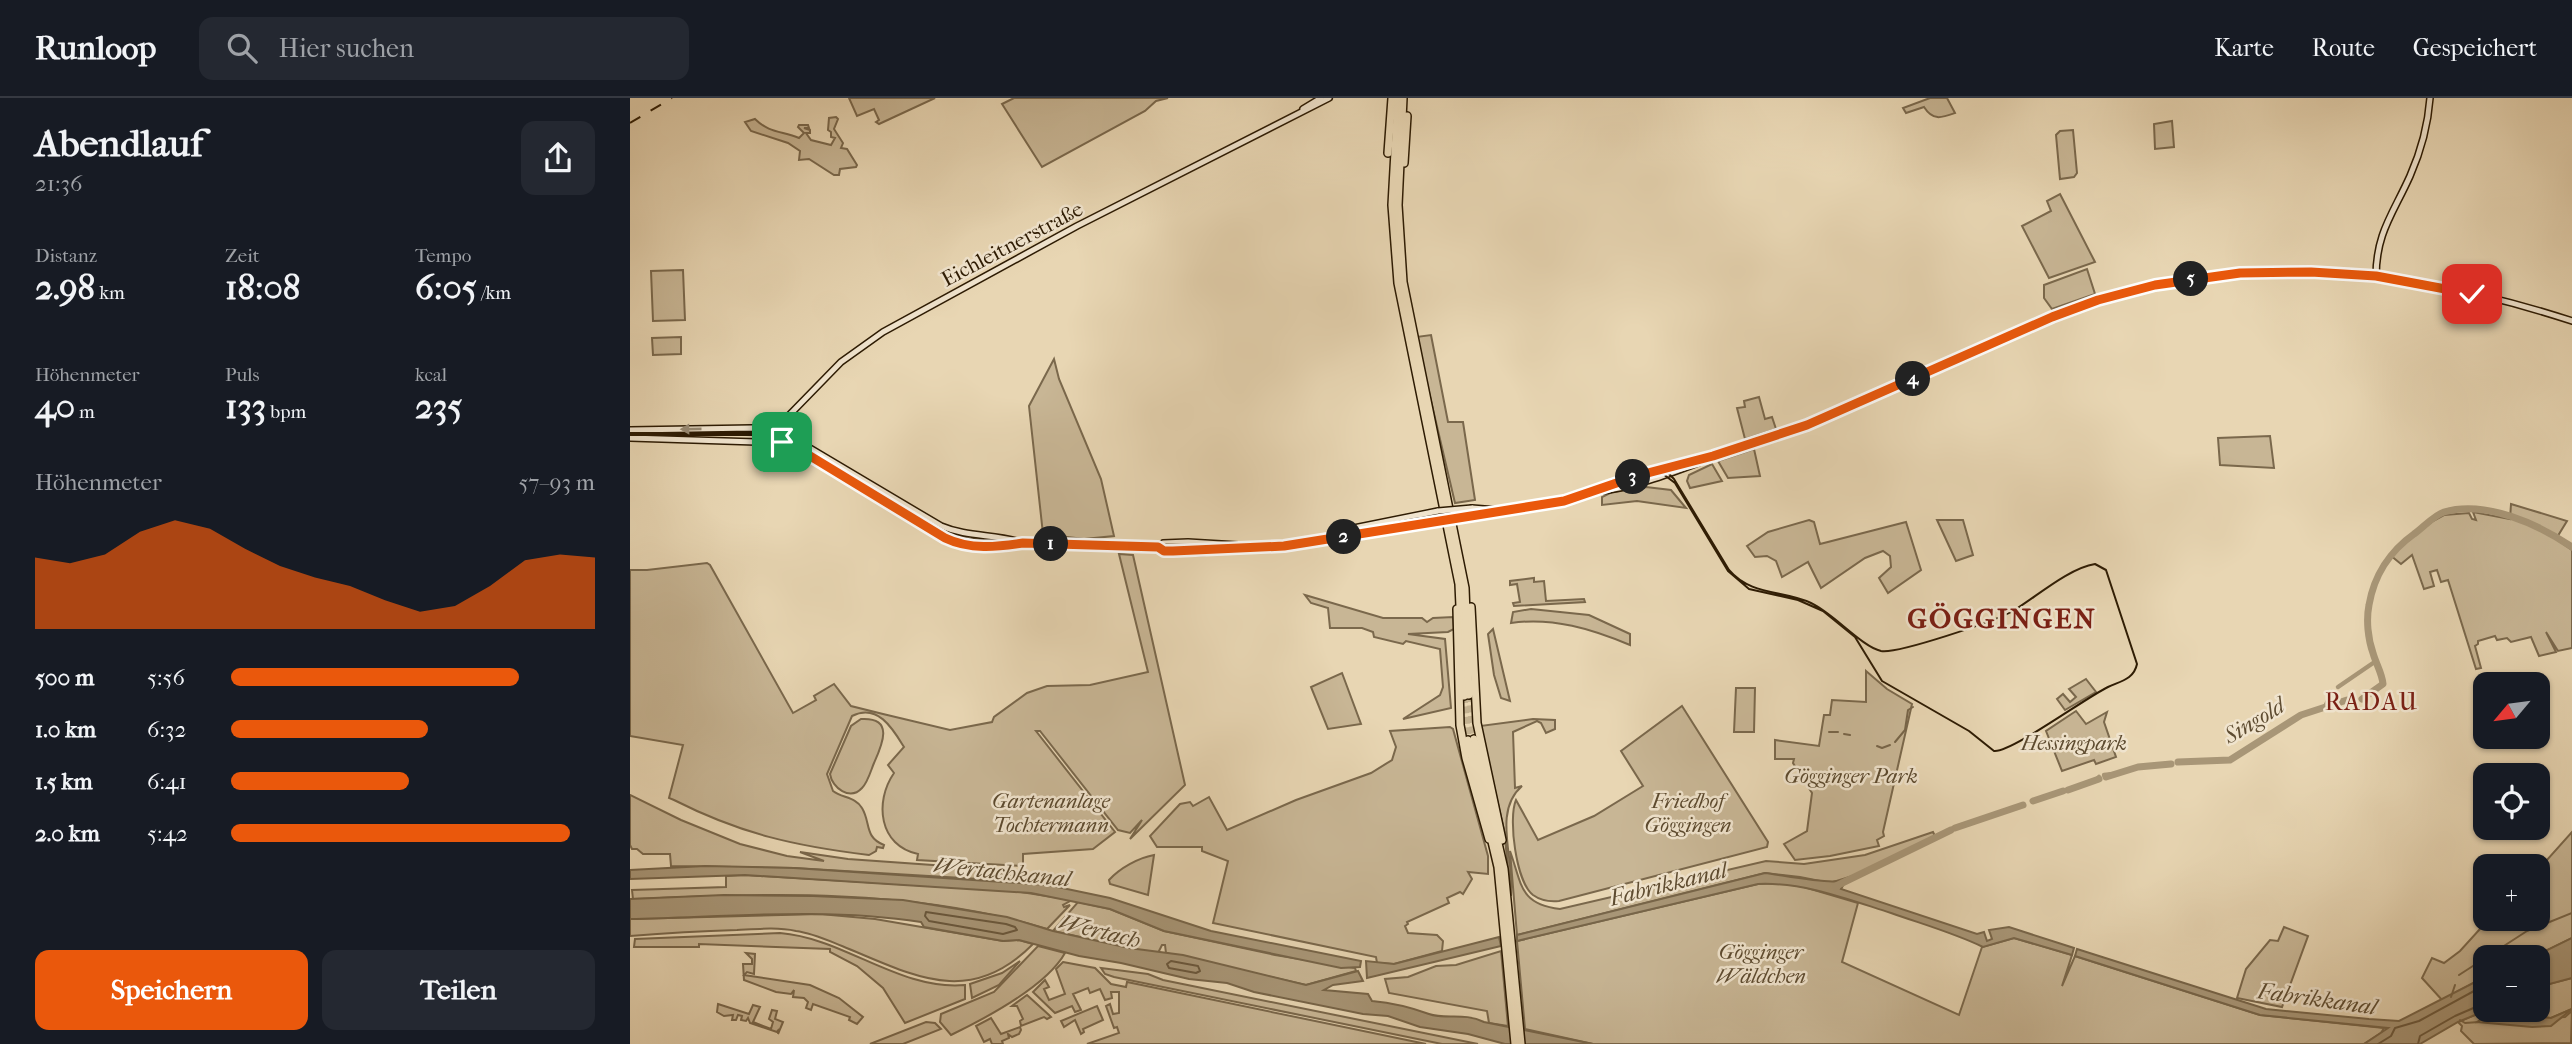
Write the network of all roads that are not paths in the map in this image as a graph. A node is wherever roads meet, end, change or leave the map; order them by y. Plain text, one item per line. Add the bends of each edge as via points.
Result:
1 (1321, 98) edge
2 (1329, 98) edge
3 (1392, 98) edge
4 (1398, 98) edge
5 (1406, 98) edge
6 (2430, 98) edge
7 (1301, 111) junction
8 (1395, 205) junction
9 (2376, 276) junction
10 (2572, 321) edge
11 (630, 430) edge
12 (776, 431) junction
13 (630, 438) edge
14 (764, 442) junction
15 (1500, 511) junction
16 (1328, 537) junction
17 (1023, 543) junction
18 (1462, 586) junction
19 (1466, 696) tunnel mouth
20 (1471, 739) tunnel mouth
21 (1498, 851) junction
22 (1505, 907) junction
23 (1515, 1044) edge
24 (1521, 1044) edge

1 - 7 main road, Eichleitnerstraße
2 - 7 main road, Eichleitnerstraße
3 - 8 highway via 1388,155
4 - 8 highway
5 - 8 highway
6 - 9 main road via 2416,163 2378,242
7 - 12 main road, Eichleitnerstraße via 883,332 841,362
8 - 18 highway via 1403,319
9 - 10 main road
9 - 15 main road via 2240,273 2110,297 2049,318 1828,417 1630,487
12 -> 11 main road
12 - 14 main road, Eichleitnerstraße
12 - 17 main road via 941,526
13 - 14 main road
14 - 17 main road via 797,448 951,541 975,546
15 - 16 main road, bridge
15 - 16 main road, bridge via 1438,512 1334,532
16 - 17 main road via 1284,546 1244,547 1188,542 1158,547
18 - 19 highway
18 - 21 highway via 1472,616 1476,716 1501,828
18 - 21 highway via 1457,690 1460,725 1482,820
20 - 21 highway
21 - 22 highway
22 - 23 highway
22 - 24 highway

